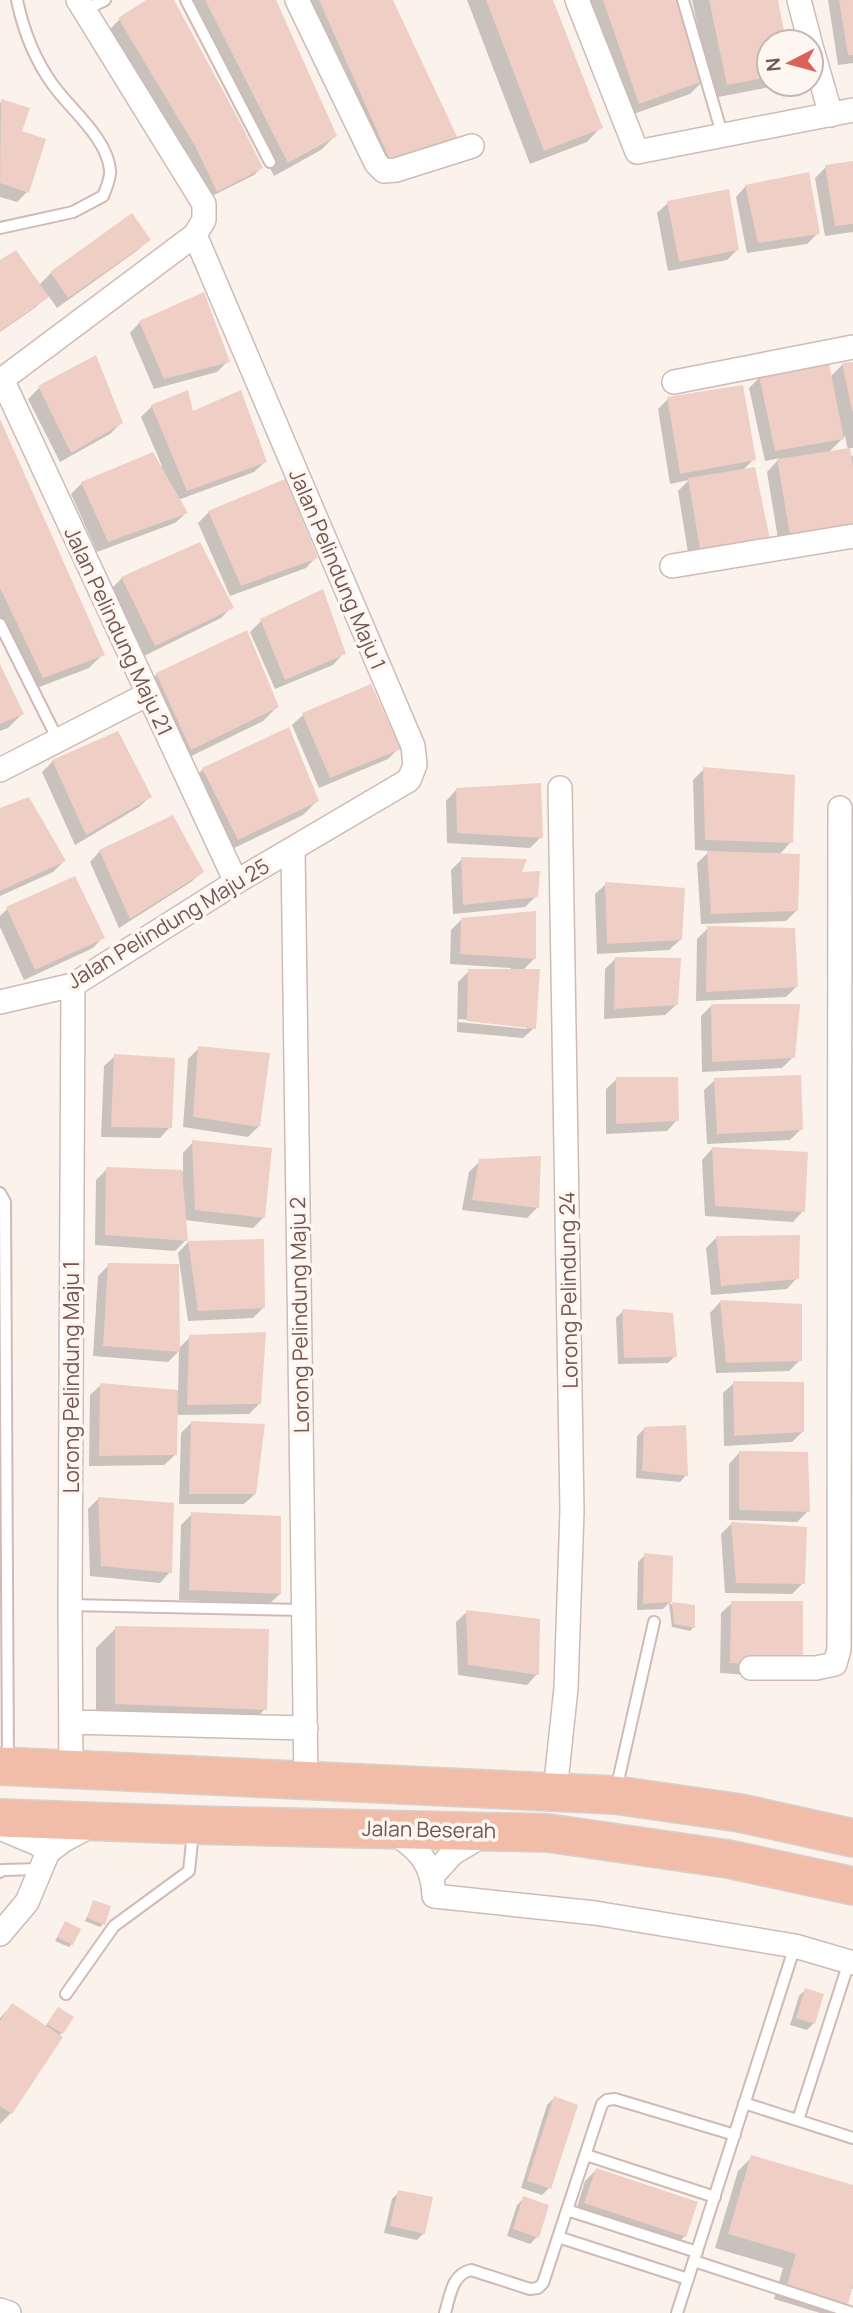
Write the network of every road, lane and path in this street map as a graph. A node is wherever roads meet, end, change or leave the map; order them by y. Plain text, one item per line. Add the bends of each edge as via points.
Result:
1 (17, 0) edge
2 (186, 0) edge
3 (297, 0) edge
4 (577, 0) edge
5 (683, 0) edge
6 (799, 0) edge
7 (89, 4) edge
8 (806, 28) edge
9 (825, 76) edge
10 (842, 113) edge
11 (723, 137) junction
12 (472, 146) dead end
13 (270, 162) dead end
14 (0, 228) edge
15 (195, 234) junction
16 (853, 346) edge
17 (1, 380) edge
18 (674, 382) dead end
19 (853, 536) edge
20 (672, 566) dead end
21 (0, 624) edge
22 (148, 694) junction
23 (58, 740) junction
24 (0, 770) edge
25 (560, 788) dead end
26 (840, 808) dead end
27 (293, 849) junction
28 (236, 882) junction
29 (73, 985) junction
30 (0, 1002) edge
31 (0, 1193) edge
32 (846, 1302) edge
33 (3, 1493) edge
34 (4, 1558) edge
35 (70, 1605) junction
36 (304, 1610) junction
37 (4, 1619) edge
38 (654, 1622) dead end
39 (751, 1668) dead end
40 (71, 1722) junction
41 (306, 1728) junction
42 (4, 1766) edge
43 (71, 1770) junction
44 (306, 1782) junction
45 (555, 1792) junction
46 (614, 1795) junction
47 (3, 1821) edge
48 (100, 1821) junction
49 (193, 1825) junction
50 (387, 1828) junction
51 (492, 1831) junction
52 (853, 1839) edge
53 (45, 1861) junction
54 (0, 1872) edge
55 (433, 1875) junction
56 (853, 1886) edge
57 (0, 1934) edge
58 (794, 1946) junction
59 (851, 1963) edge
60 (66, 1994) dead end
61 (744, 2103) junction
62 (798, 2120) junction
63 (735, 2135) junction
64 (853, 2138) edge
65 (586, 2154) junction
66 (715, 2197) junction
67 (567, 2210) junction
68 (558, 2237) junction
69 (696, 2256) junction
70 (688, 2279) junction
71 (0, 2310) edge
72 (840, 2311) edge
73 (9, 2313) edge
74 (445, 2313) edge
75 (677, 2313) edge
76 (853, 2313) edge

1 - 14 lane via 34,51 52,84 99,141 111,171 103,196 73,212
2 - 13 lane
3 - 12 street via 376,163 384,171
4 - 11 street via 637,152
5 - 11 lane
6 - 8 street
7 - 15 street via 204,204 204,220
9 - 10 street
10 - 11 street
15 - 17 street
15 - 27 street, Jalan Pelindung Maju 1 via 413,746 415,765 409,780
16 - 18 street
17 - 22 street, Jalan Pelindung Maju 21
19 - 20 street
21 - 23 lane
22 - 23 street
22 - 28 street, Jalan Pelindung Maju 21
23 - 24 street
25 - 45 street, Lorong Pelindung 24 via 572,1511 566,1688
26 - 32 street
27 - 28 street, Jalan Pelindung Maju 25
27 - 36 street, Lorong Pelindung Maju 2
28 - 29 street, Jalan Pelindung Maju 25
29 - 30 street, Jalan Pelindung Maju 25
29 - 35 street, Lorong Pelindung Maju 1
31 - 33 lane via 5,1202
32 - 39 street via 839,1649 835,1664 817,1668
33 - 34 lane
34 - 37 lane
35 - 36 lane
35 - 40 street, Lorong Pelindung Maju 1
36 - 41 street, Lorong Pelindung Maju 2
37 - 42 lane
38 - 46 lane
40 - 41 street
40 - 43 street, Lorong Pelindung Maju 1
41 - 44 street, Lorong Pelindung Maju 2
42 - 43 highway, Jalan Beserah
42 - 47 highway
43 - 44 highway, Jalan Beserah
44 - 45 highway, Jalan Beserah
45 - 46 highway, Jalan Beserah
46 - 52 highway, Jalan Beserah via 740,1813
47 - 48 highway, Jalan Beserah
47 - 53 street via 38,1844
48 - 49 highway, Jalan Beserah
48 - 53 street via 75,1833
49 - 50 highway, Jalan Beserah
49 - 60 lane via 189,1871 114,1926
50 - 51 highway, Jalan Beserah
50 - 55 street via 413,1847
51 - 55 street via 453,1853
51 - 56 highway, Jalan Beserah via 548,1833 728,1859
53 - 54 lane
53 - 57 street via 27,1902
55 - 58 street via 434,1896 596,1913
58 - 59 street
58 - 61 lane
59 - 62 lane
61 - 62 lane
61 - 63 lane
62 - 64 lane
63 - 65 lane via 607,2100
63 - 66 lane
65 - 66 lane
65 - 67 lane
66 - 69 lane
67 - 68 lane
67 - 69 lane
68 - 70 lane
68 - 74 lane via 538,2288 471,2270 462,2272
69 - 70 lane
69 - 72 lane
70 - 75 lane
71 - 73 street
72 - 76 lane

